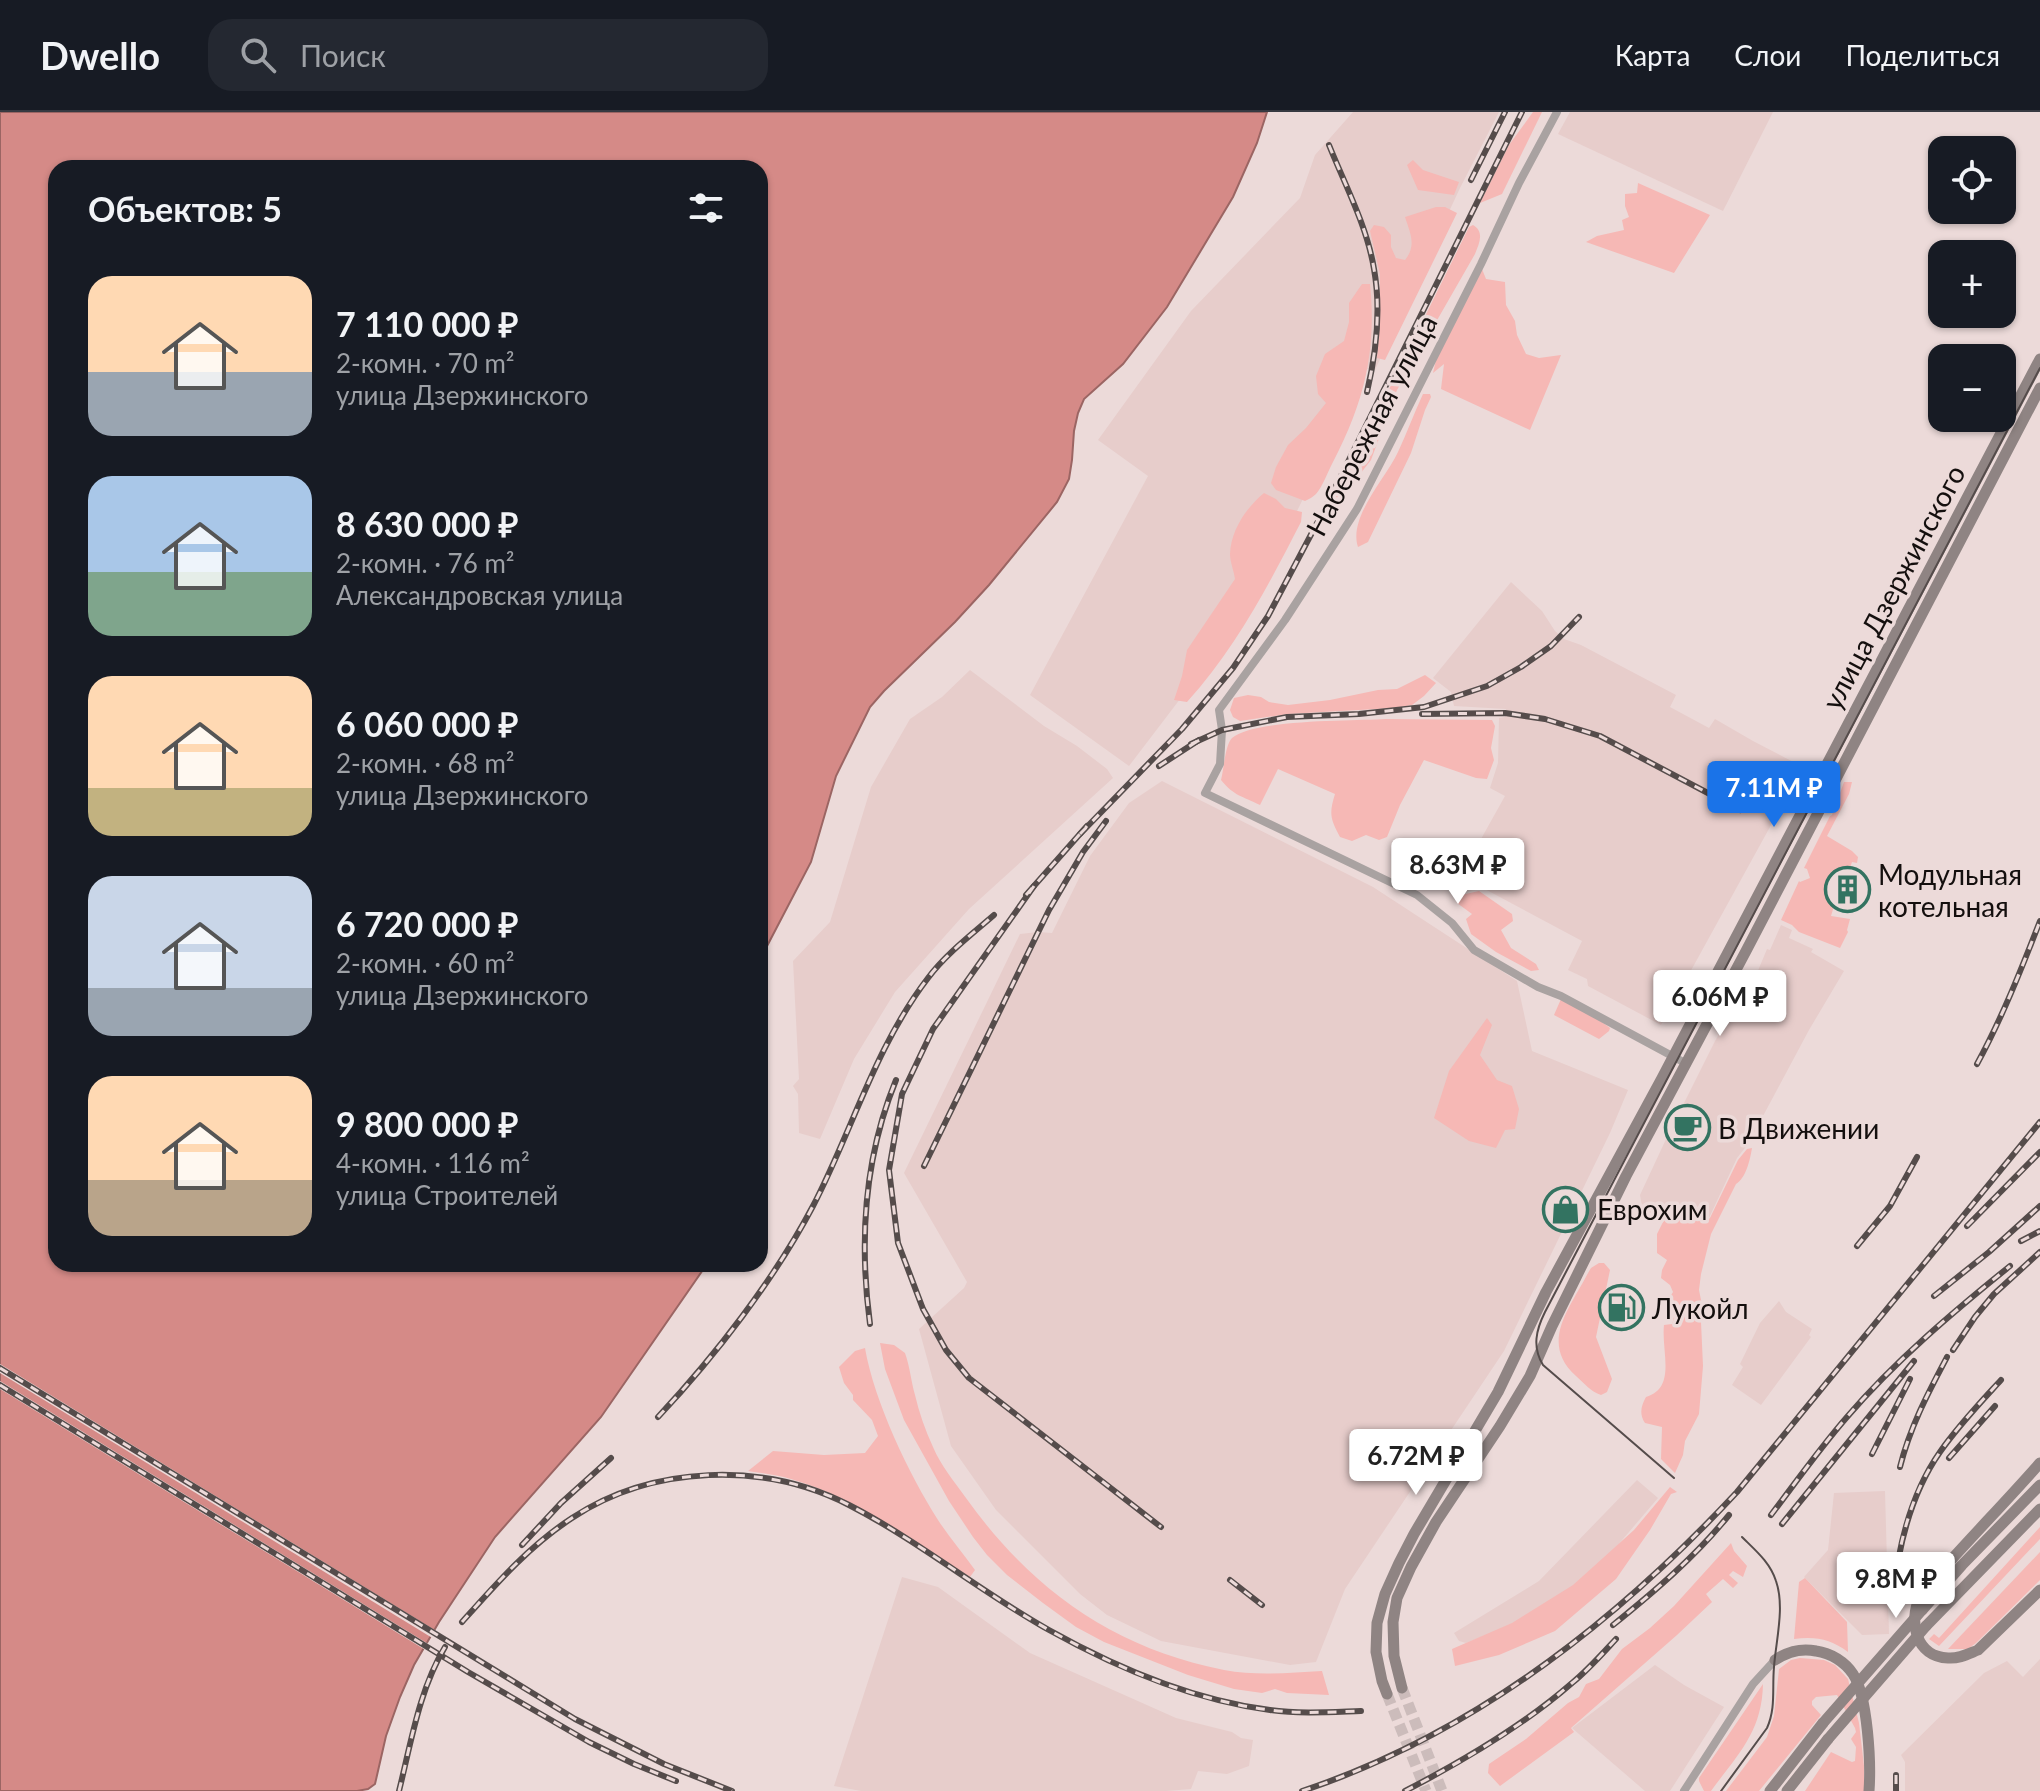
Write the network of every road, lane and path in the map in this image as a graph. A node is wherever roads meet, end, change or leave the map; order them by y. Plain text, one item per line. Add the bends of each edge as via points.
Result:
1 (1557, 112) edge
2 (2040, 359) edge
3 (2040, 388) edge
4 (1673, 1057) junction
5 (1687, 1064) junction
6 (2040, 1463) edge
7 (2040, 1485) edge
8 (2040, 1509) edge
9 (2040, 1590) edge
10 (1775, 1660) joint
11 (1402, 1688) tunnel mouth
12 (1387, 1694) tunnel mouth
13 (1813, 1757) junction
14 (1684, 1791) edge
15 (1770, 1791) edge
16 (1787, 1791) edge
17 (1795, 1791) edge
18 (1869, 1791) edge

1 - 4 street, Набережная улица via 1357,509 1219,710 1220,764 1205,793 1417,895 1452,923 1474,950
2 - 4 main road, улица Дзержинского
3 - 5 main road, улица Дзержинского
4 - 5 street
4 - 12 main road, улица Дзержинского via 1546,1292 1486,1416 1391,1580 1376,1643
5 - 11 main road, улица Дзержинского via 1606,1216 1530,1376 1402,1584 1393,1633
6 - 9 main road via 1921,1594 1913,1623 1916,1635 1936,1655 1967,1655
7 - 15 main road, bridge via 1922,1610
8 - 13 main road, bridge via 1926,1626
10 - 14 street via 1753,1684
10 - 18 main road via 1795,1651 1818,1651 1838,1659 1852,1673 1869,1750
13 - 16 main road
13 - 17 main road

